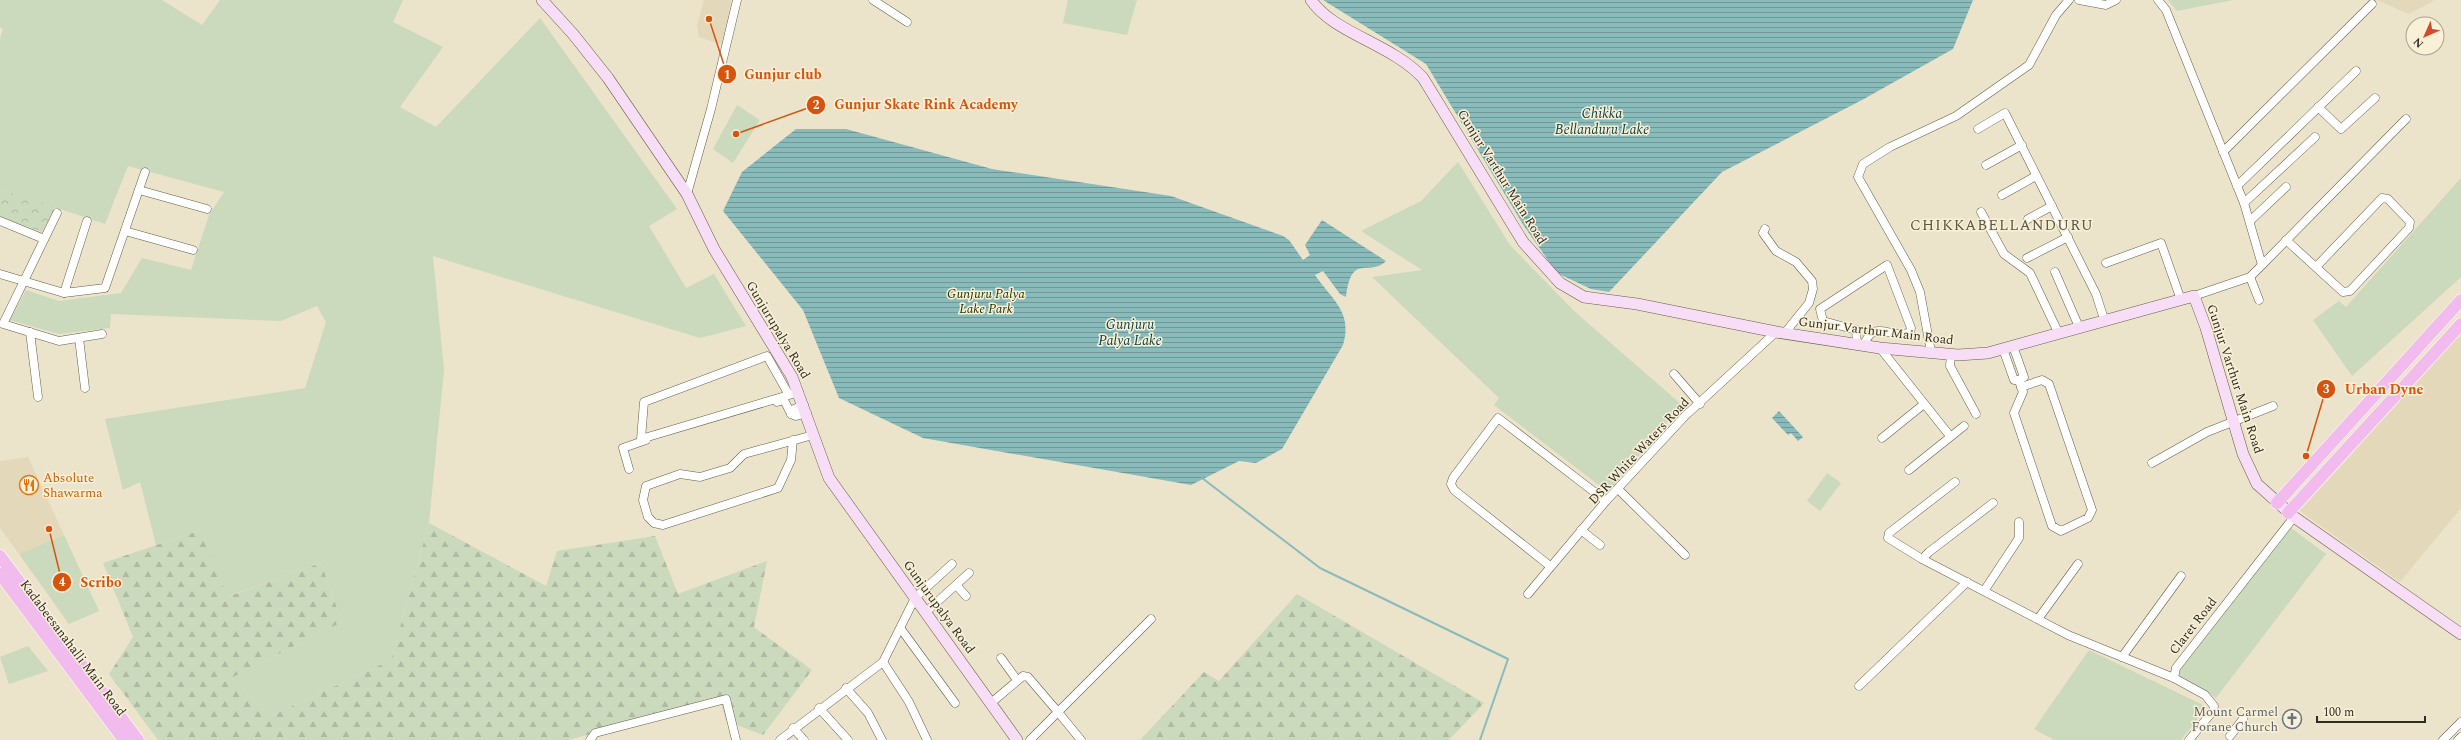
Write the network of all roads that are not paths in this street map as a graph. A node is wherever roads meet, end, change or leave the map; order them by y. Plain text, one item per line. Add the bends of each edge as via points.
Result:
1 (542, 0) edge
2 (737, 0) edge
3 (873, 0) edge
4 (1310, 0) edge
5 (2068, 0) edge
6 (2079, 0) edge
7 (2116, 0) edge
8 (2158, 0) edge
9 (2372, 4) dead end
10 (907, 22) dead end
11 (2356, 71) dead end
12 (2375, 98) dead end
13 (2318, 107) junction
14 (2406, 119) dead end
15 (1978, 129) dead end
16 (2315, 137) dead end
17 (2022, 144) junction
18 (2223, 152) junction
19 (1986, 165) dead end
20 (145, 172) dead end
21 (2036, 176) junction
22 (2237, 186) junction
23 (2286, 187) dead end
24 (139, 190) junction
25 (687, 194) junction
26 (2002, 195) dead end
27 (2244, 203) junction
28 (2052, 206) junction
29 (207, 209) dead end
30 (1981, 212) dead end
31 (58, 213) dead end
32 (2028, 219) dead end
33 (0, 221) edge
34 (87, 221) dead end
35 (2250, 222) junction
36 (1765, 229) dead end
37 (125, 231) junction
38 (44, 238) junction
39 (2068, 238) junction
40 (2286, 240) junction
41 (193, 250) dead end
42 (2027, 258) dead end
43 (2106, 263) dead end
44 (2262, 265) junction
45 (2316, 267) junction
46 (2055, 272) dead end
47 (0, 274) edge
48 (2250, 277) junction
49 (24, 283) junction
50 (64, 293) junction
51 (2194, 296) junction
52 (2181, 300) junction
53 (2259, 300) dead end
54 (2461, 300) edge
55 (2104, 319) junction
56 (2461, 324) edge
57 (2079, 327) junction
58 (30, 332) junction
59 (2058, 332) junction
60 (1780, 333) junction
61 (102, 334) dead end
62 (79, 338) junction
63 (1860, 344) junction
64 (1880, 348) junction
65 (2008, 348) junction
66 (1932, 352) junction
67 (1951, 354) junction
68 (1674, 374) dead end
69 (2020, 384) junction
70 (85, 388) dead end
71 (794, 394) junction
72 (38, 398) dead end
73 (1700, 404) junction
74 (1924, 404) junction
75 (2273, 406) dead end
76 (806, 409) junction
77 (1976, 414) dead end
78 (2234, 421) junction
79 (1964, 426) dead end
80 (813, 435) junction
81 (1950, 436) junction
82 (1882, 438) dead end
83 (793, 440) junction
84 (2152, 463) dead end
85 (629, 469) dead end
86 (1909, 470) dead end
87 (1955, 482) dead end
88 (1618, 488) junction
89 (1606, 501) junction
90 (1993, 503) dead end
91 (2276, 503) junction
92 (2291, 515) junction
93 (2019, 522) dead end
94 (1581, 530) junction
95 (1600, 545) dead end
96 (1685, 555) dead end
97 (0, 556) edge
98 (1922, 559) junction
99 (952, 564) dead end
100 (2078, 564) dead end
101 (1550, 566) junction
102 (969, 573) dead end
103 (0, 574) edge
104 (2181, 576) dead end
105 (1967, 582) junction
106 (956, 585) junction
107 (1984, 591) junction
108 (1528, 594) dead end
109 (966, 596) dead end
110 (915, 598) junction
111 (926, 612) junction
112 (1151, 619) dead end
113 (2038, 620) junction
114 (901, 629) junction
115 (2461, 634) edge
116 (2122, 657) junction
117 (1001, 658) dead end
118 (883, 662) junction
119 (2174, 678) junction
120 (1017, 680) junction
121 (1859, 686) dead end
122 (846, 688) junction
123 (955, 703) dead end
124 (991, 703) junction
125 (819, 708) junction
126 (1058, 712) junction
127 (2242, 719) dead end
128 (2461, 722) edge
129 (793, 728) junction
130 (2461, 737) edge
131 (2228, 738) edge
132 (124, 740) edge
133 (138, 740) edge
134 (590, 740) edge
135 (736, 740) edge
136 (780, 740) edge
137 (804, 740) edge
138 (848, 740) edge
139 (882, 740) edge
140 (927, 740) edge
141 (1017, 740) edge
142 (1030, 740) edge
143 (1081, 740) edge
144 (2189, 740) edge
145 (2238, 740) edge
146 (2443, 740) edge
147 (2458, 740) edge

1 - 25 main road, Gunjurupalya Road via 608,78
2 - 25 street via 712,109
3 - 10 street
4 - 60 main road, Gunjur Varthur Main Road via 1326,17 1412,65 1427,84 1523,242 1560,283 1584,297 1637,304
5 - 66 street via 2056,14 2029,65 1956,116 1890,147 1863,164 1859,170 1858,177 1890,230 1920,292
6 - 7 street via 2106,4
8 - 18 street via 2166,10
9 - 18 street
11 - 13 street
12 - 13 street via 2341,129
13 - 22 street
14 - 40 street
15 - 17 street via 2005,113
16 - 27 street
17 - 19 street
17 - 21 street
18 - 22 street
20 - 24 street
21 - 26 street
21 - 28 street
22 - 27 street
23 - 35 street
24 - 29 street
24 - 37 street
25 - 71 main road, Gunjurupalya Road via 714,249 787,368
27 - 35 street
28 - 32 street
28 - 39 street
30 - 59 street via 2004,254 2030,273
31 - 38 street
33 - 38 street
34 - 50 street
35 - 44 street
36 - 60 street, DSR White Waters Road via 1763,233 1776,251 1796,262 1812,281 1813,289 1809,303
37 - 41 street
37 - 50 street via 105,288
38 - 49 street
39 - 42 street
39 - 55 street via 2096,294
40 - 44 street
40 - 45 street
43 - 52 street via 2161,243
44 - 48 street
45 - 45 street via 2382,198 2388,199 2410,222 2409,228 2350,291 2343,292
46 - 57 street
47 - 49 street
48 - 51 street
48 - 53 street
49 - 50 street
49 - 58 street via 3,324
51 - 52 main road, Gunjur Varthur Main Road
51 - 78 main road, Gunjur Varthur Main Road
52 - 55 main road, Gunjur Varthur Main Road
54 - 91 main road
55 - 57 main road, Gunjur Varthur Main Road
56 - 92 main road
57 - 59 main road, Gunjur Varthur Main Road
58 - 62 street via 59,341
58 - 72 street
59 - 65 main road, Gunjur Varthur Main Road
60 - 63 main road, Gunjur Varthur Main Road
60 - 73 street, DSR White Waters Road
61 - 62 street
62 - 70 street
63 - 63 street via 1856,330 1824,321 1820,309 1887,265 1911,328 1910,332 1905,335 1874,331
63 - 64 main road, Gunjur Varthur Main Road
64 - 66 main road, Gunjur Varthur Main Road
64 - 74 street
65 - 67 main road, Gunjur Varthur Main Road
65 - 69 street via 2024,377
66 - 67 main road, Gunjur Varthur Main Road
67 - 77 street via 1950,366
68 - 73 street
69 - 69 street via 2042,380 2048,384 2092,510 2088,518 2061,531 2052,526 2014,413 2023,392
71 - 71 street via 767,356 644,402 641,439
71 - 76 main road, Gunjurupalya Road
73 - 88 street, DSR White Waters Road via 1685,416
74 - 81 street
74 - 82 street
75 - 78 street
76 - 80 main road, Gunjurupalya Road
76 - 85 street via 794,409 791,414 783,400 624,446 622,449
78 - 84 street via 2207,432
78 - 91 main road, Gunjur Varthur Main Road via 2249,469 2257,484
79 - 81 street
80 - 83 street
80 - 110 main road, Gunjurupalya Road via 823,465 833,484
81 - 86 street
83 - 83 street via 744,454 730,468 700,477 680,474 646,486 643,500 648,517 654,523 663,526 778,488 791,460
87 - 98 street via 1888,535 1888,538
88 - 89 street, DSR White Waters Road
88 - 96 street
89 - 94 street, DSR White Waters Road
89 - 101 street via 1498,418 1451,484 1454,490
90 - 98 street
91 - 92 main road, Gunjur Varthur Main Road
92 - 115 main road, Gunjur Varthur Main Road
92 - 119 street, Claret Road via 2187,652 2176,668
93 - 107 street via 2019,538
94 - 95 street
94 - 101 street, DSR White Waters Road
97 - 133 main road, Kadabeesanahalli Main Road
98 - 105 street
99 - 110 street
100 - 113 street
101 - 108 street, DSR White Waters Road
102 - 106 street
103 - 132 main road, Kadabeesanahalli Main Road
104 - 116 street
105 - 107 street
105 - 121 street
106 - 109 street
106 - 111 street
107 - 113 street
110 - 111 main road, Gunjurupalya Road
110 - 114 street
111 - 124 main road, Gunjurupalya Road
112 - 126 street
113 - 116 street
114 - 118 street
114 - 123 street
116 - 119 street
117 - 120 street
118 - 122 street
118 - 140 street via 909,702
119 - 144 street via 2208,697 2214,706 2213,711
120 - 124 street
120 - 126 street via 1025,675
122 - 125 street
122 - 139 street via 868,713
124 - 141 main road, Gunjurupalya Road
125 - 129 street
125 - 138 street
126 - 142 street
126 - 143 street
127 - 131 street
128 - 146 street
129 - 136 street
129 - 137 street
130 - 147 street
131 - 145 street
134 - 135 street via 595,733 726,699

